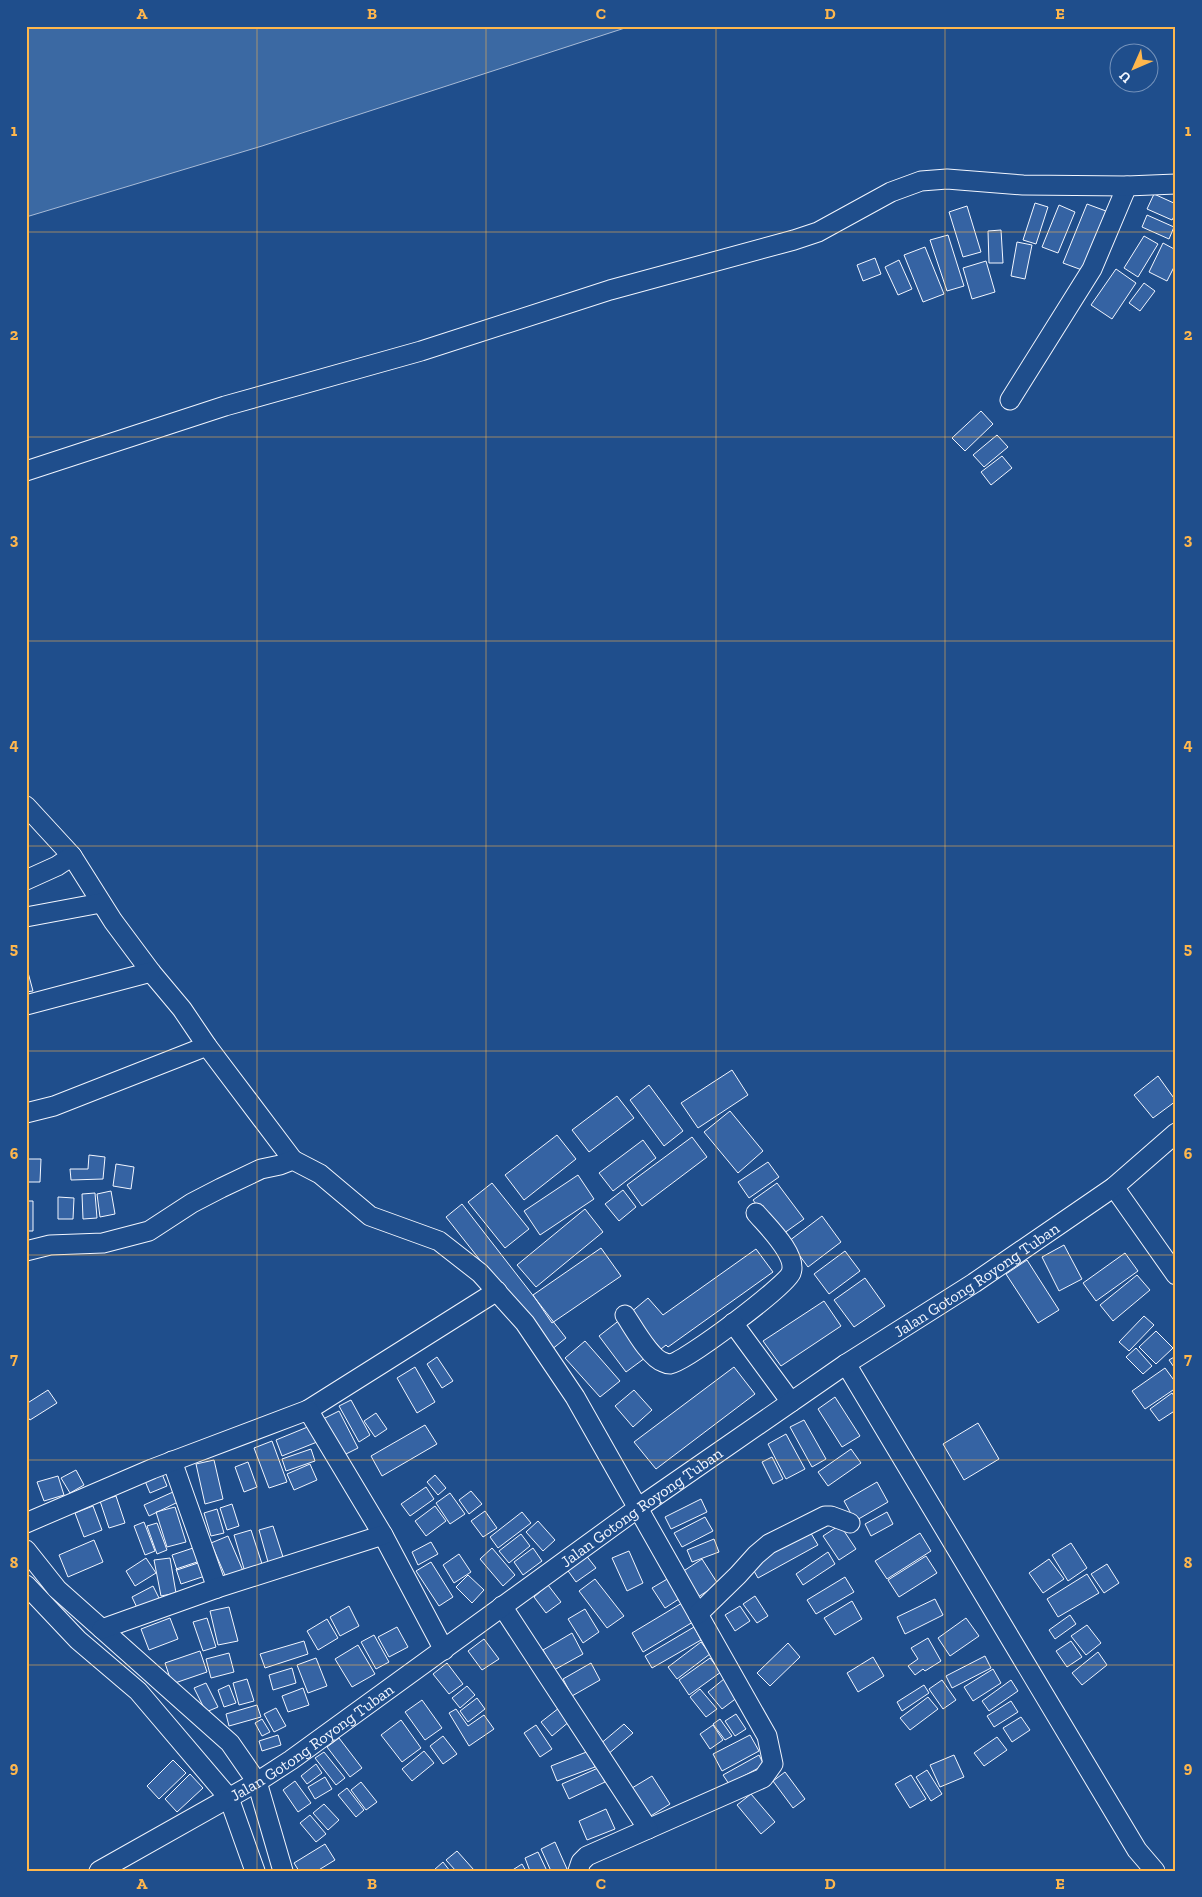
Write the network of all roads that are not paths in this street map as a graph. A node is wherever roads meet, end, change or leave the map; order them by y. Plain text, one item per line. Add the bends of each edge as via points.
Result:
1 (1176, 184) edge
2 (1127, 186) junction
3 (1010, 400) dead end
4 (26, 471) edge
5 (26, 806) edge
6 (72, 856) junction
7 (26, 880) edge
8 (101, 903) junction
9 (26, 917) edge
10 (151, 972) junction
11 (26, 1005) edge
12 (207, 1046) junction
13 (26, 1113) edge
14 (1176, 1133) edge
15 (293, 1160) junction
16 (1114, 1188) junction
17 (756, 1213) dead end
18 (26, 1251) edge
19 (1176, 1275) edge
20 (497, 1291) junction
21 (625, 1315) dead end
22 (733, 1323) junction
23 (846, 1364) junction
24 (790, 1402) junction
25 (308, 1410) junction
26 (172, 1461) junction
27 (638, 1508) junction
28 (26, 1523) edge
29 (850, 1523) dead end
30 (383, 1535) junction
31 (26, 1550) edge
32 (26, 1585) edge
33 (217, 1588) junction
34 (502, 1606) junction
35 (698, 1614) junction
36 (102, 1629) junction
37 (444, 1650) junction
38 (257, 1782) junction
39 (229, 1798) junction
40 (648, 1829) junction
41 (99, 1871) edge
42 (255, 1871) edge
43 (283, 1871) edge
44 (578, 1871) edge
45 (1155, 1871) edge

1 - 2 street
2 - 3 street via 1092,270
2 - 4 street via 1023,185 947,179 921,181 891,192 818,232 794,240 610,290 421,351 225,406
5 - 6 street
6 - 7 street
6 - 8 street
8 - 9 street
8 - 10 street
10 - 11 street
10 - 12 street
12 - 13 street via 54,1106
12 - 15 street
14 - 16 street, Jalan Gotong Royong Tuban
15 - 18 street via 261,1168 192,1203 149,1231 104,1243 50,1245
15 - 20 street via 320,1174 370,1216 439,1241 480,1273
16 - 19 street
16 - 23 street, Jalan Gotong Royong Tuban via 974,1284
17 - 22 street via 792,1259 792,1272 783,1284
20 - 25 street
20 - 27 street via 525,1323 576,1397
21 - 22 street via 654,1357 670,1364
22 - 24 street
23 - 24 street, Jalan Gotong Royong Tuban
23 - 45 street via 1137,1850
24 - 27 street, Jalan Gotong Royong Tuban
25 - 26 street
25 - 30 street
26 - 28 street
26 - 33 street
27 - 34 street, Jalan Gotong Royong Tuban
27 - 35 street
29 - 35 street via 825,1516 769,1544
30 - 33 street
30 - 37 street
31 - 36 street via 57,1589
32 - 39 street via 78,1640 138,1691
33 - 36 street
34 - 37 street, Jalan Gotong Royong Tuban
34 - 40 street
35 - 40 street via 767,1736 773,1764 763,1778
36 - 38 street via 230,1743
37 - 38 street, Jalan Gotong Royong Tuban
38 - 39 street, Jalan Gotong Royong Tuban
38 - 43 street
39 - 41 street, Jalan Gotong Royong Tuban
39 - 42 street
40 - 44 street via 587,1856

